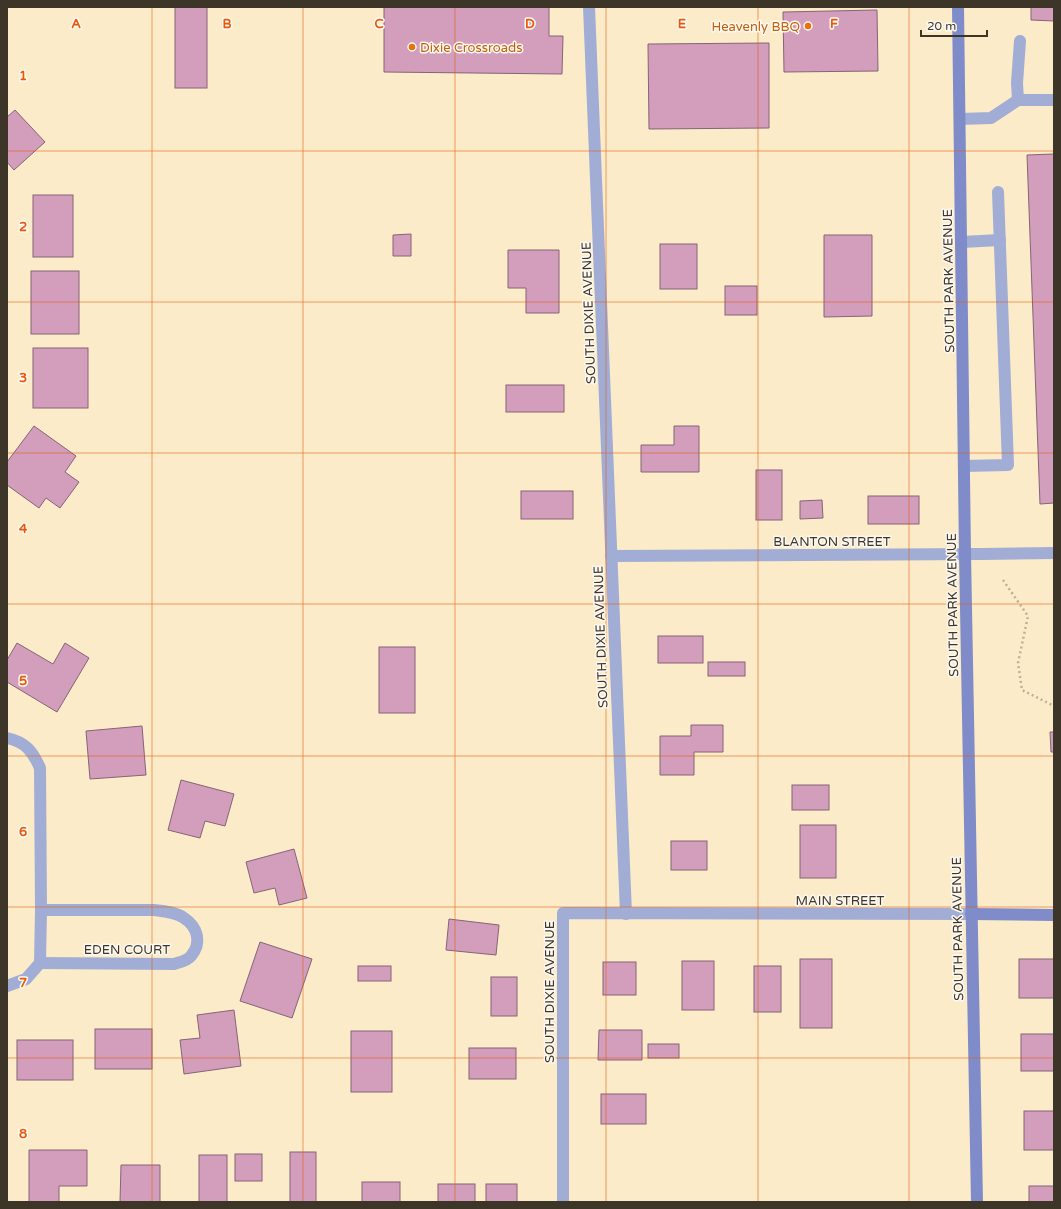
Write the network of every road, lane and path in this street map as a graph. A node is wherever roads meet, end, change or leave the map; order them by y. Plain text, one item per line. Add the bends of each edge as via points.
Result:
1 (589, 7) edge
2 (958, 7) edge
3 (1020, 41) dead end
4 (1018, 100) junction
5 (1054, 100) edge
6 (960, 119) junction
7 (998, 192) dead end
8 (1000, 240) junction
9 (962, 242) junction
10 (964, 466) junction
11 (1054, 553) edge
12 (965, 554) junction
13 (611, 556) junction
14 (1003, 580) dead end
15 (1054, 706) edge
16 (7, 738) edge
17 (41, 910) junction
18 (626, 914) junction
19 (971, 914) junction
20 (1054, 915) edge
21 (40, 963) junction
22 (7, 986) edge
23 (563, 1202) edge
24 (977, 1202) edge

1 - 13 street, SOUTH DIXIE AVENUE
2 - 6 street, SOUTH PARK AVENUE
3 - 4 street
4 - 5 street
4 - 6 street via 991,118
6 - 9 street, SOUTH PARK AVENUE
7 - 8 street
8 - 9 street
8 - 10 street via 1008,465
9 - 10 street, SOUTH PARK AVENUE
10 - 12 street, SOUTH PARK AVENUE
11 - 12 street, BLANTON STREET
12 - 13 street, BLANTON STREET
12 - 19 street, SOUTH PARK AVENUE
13 - 18 street, SOUTH DIXIE AVENUE
14 - 15 path via 1028,616 1018,663 1022,690
16 - 17 street via 29,748 40,768
17 - 21 street
17 - 21 street, EDEN COURT via 170,912 184,917 196,931 198,940 191,956 174,964
18 - 19 street, MAIN STREET
18 - 23 street, SOUTH DIXIE AVENUE via 563,913
19 - 20 street, MAIN STREET
19 - 24 street, SOUTH PARK AVENUE
21 - 22 street via 26,979

